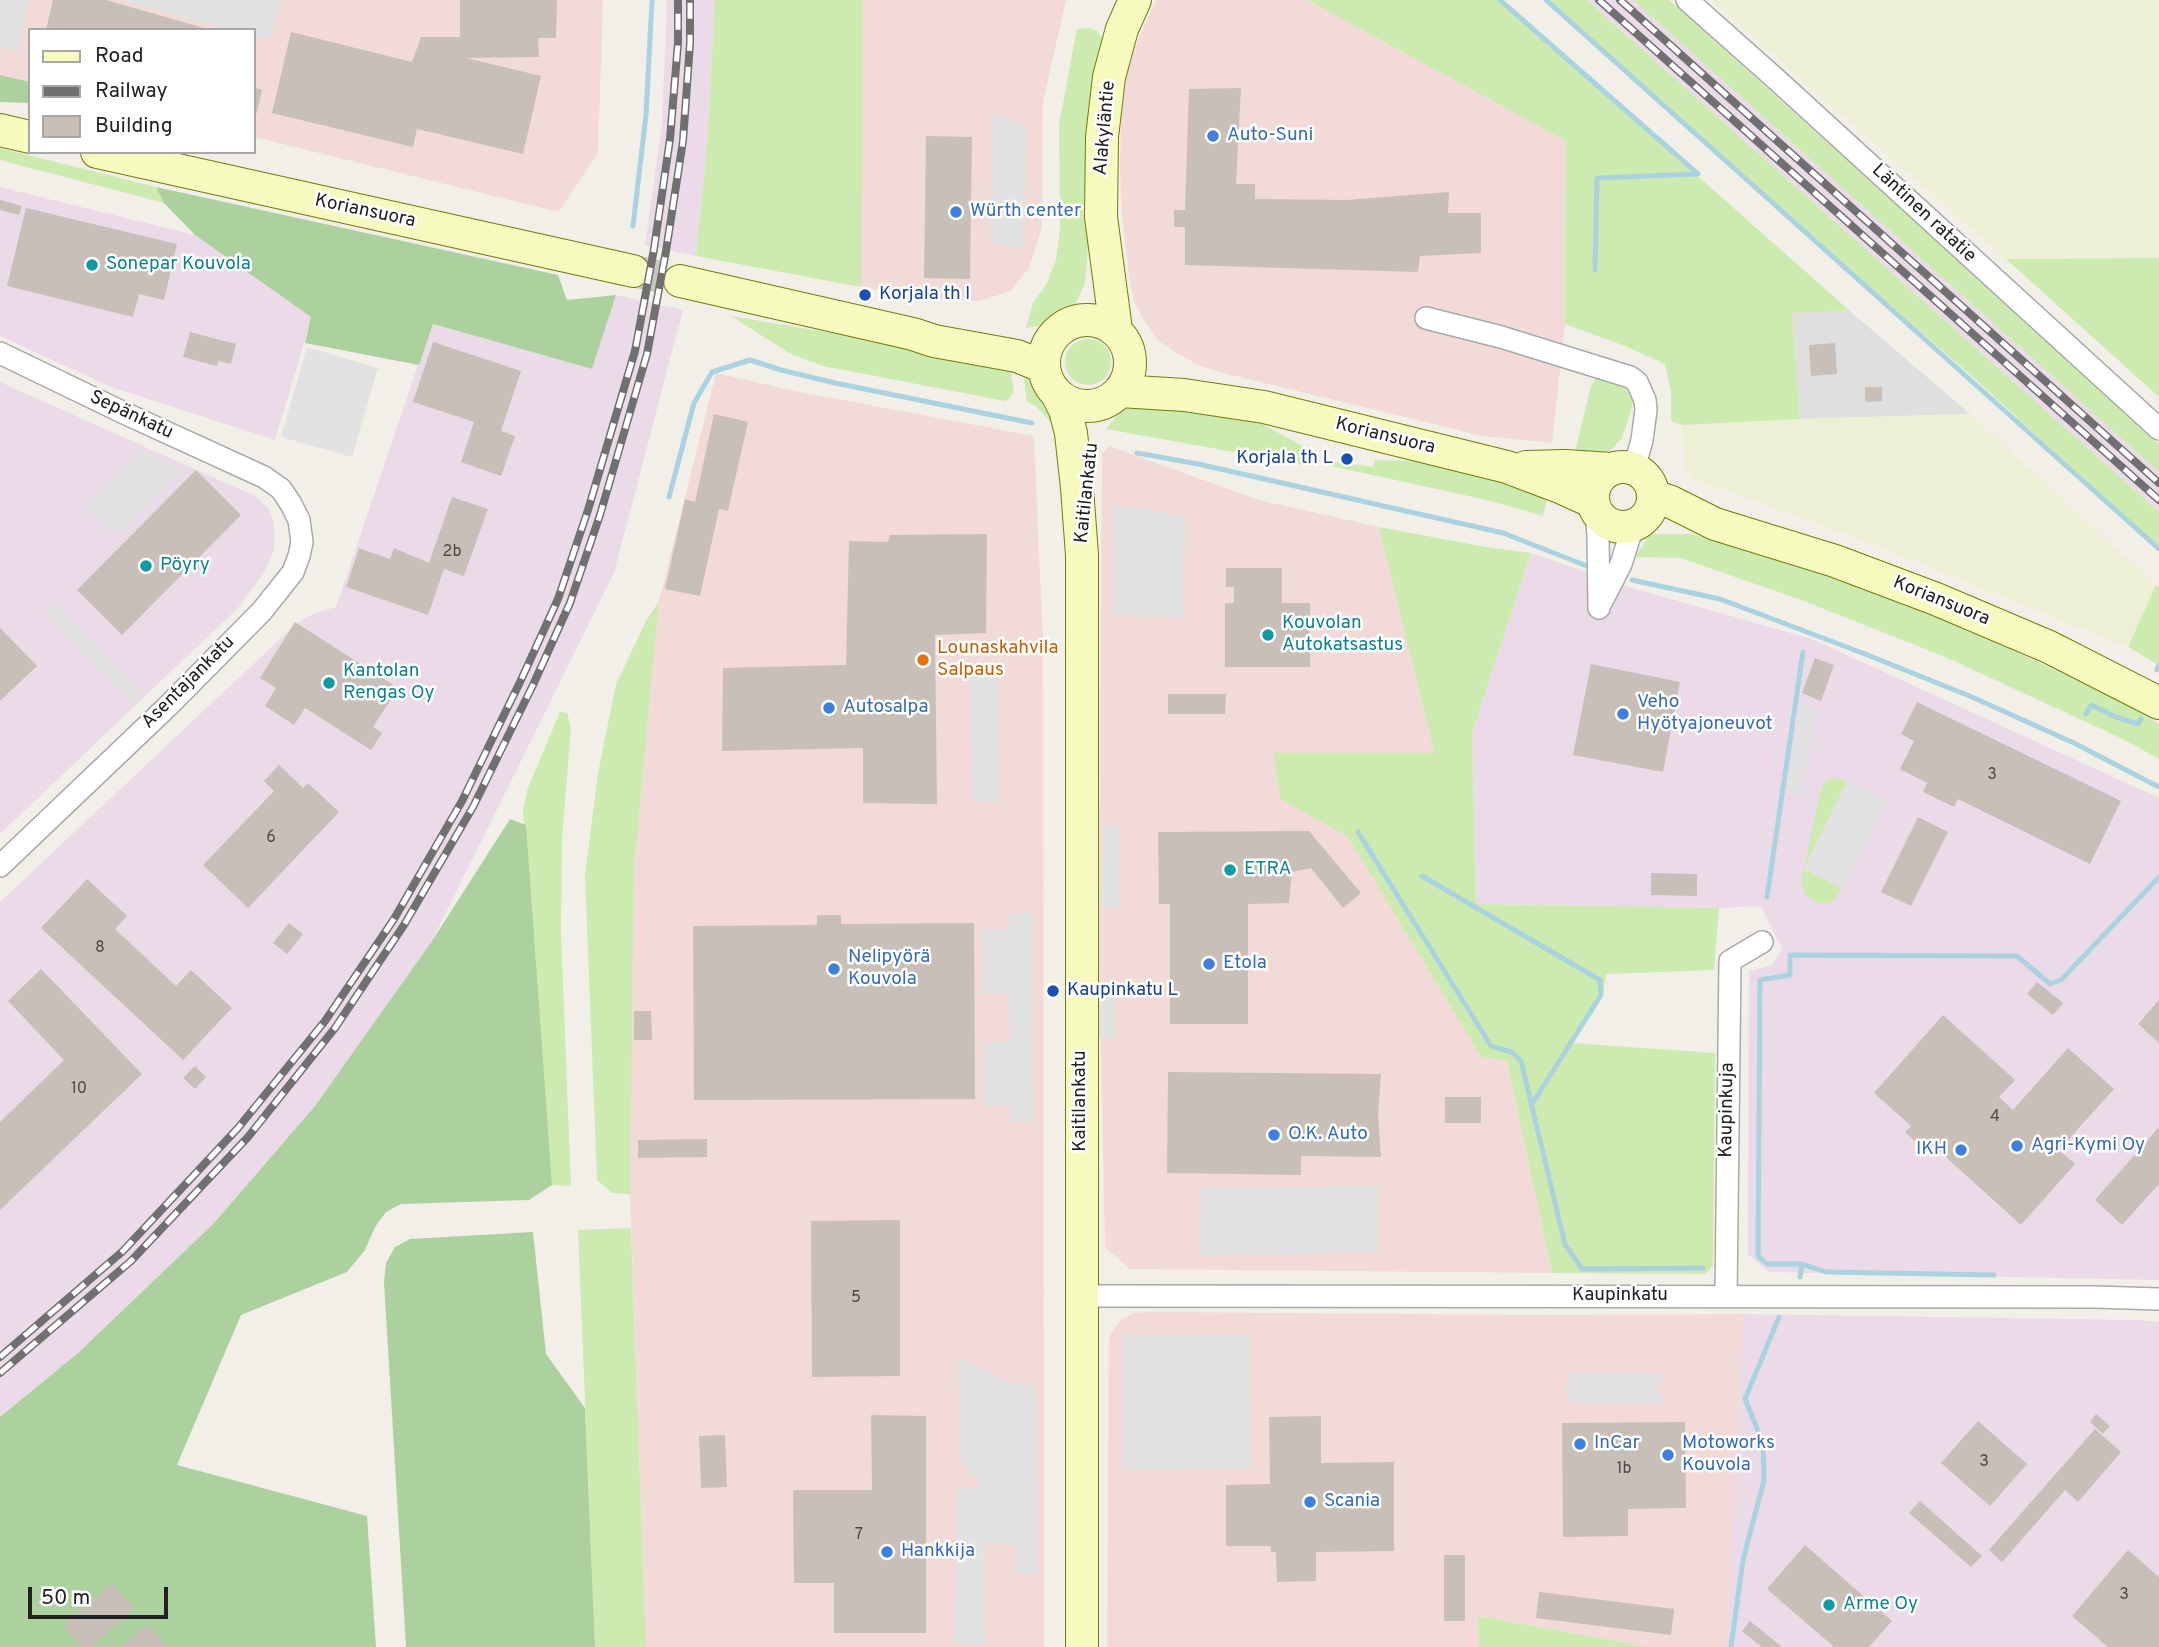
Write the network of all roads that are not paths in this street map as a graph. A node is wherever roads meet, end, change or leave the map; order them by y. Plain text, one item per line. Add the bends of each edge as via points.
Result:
1 (1135, 0) edge
2 (1686, 0) edge
3 (0, 130) edge
4 (28, 137) edge
5 (106, 154) edge
6 (1101, 217) junction
7 (633, 271) tunnel mouth
8 (680, 281) tunnel mouth
9 (1426, 318) dead end
10 (1065, 326) junction
11 (913, 334) junction
12 (1123, 341) junction
13 (0, 353) edge
14 (1051, 381) junction
15 (1118, 393) junction
16 (1264, 407) junction
17 (2157, 424) edge
18 (1507, 467) junction
19 (1623, 469) junction
20 (264, 477) joint
21 (1595, 506) junction
22 (1642, 515) junction
23 (1082, 555) junction
24 (2159, 703) edge
25 (0, 866) edge
26 (1762, 942) dead end
27 (1081, 1296) junction
28 (1726, 1296) junction
29 (2159, 1299) edge
30 (1082, 1647) edge

1 - 6 main road, Alakyläntie via 1109,77 1102,137
2 - 17 street, Läntinen ratatie
3 - 4 main road
5 - 7 main road, Koriansuora
6 - 10 main road, Alakyläntie via 1089,293 1082,309
6 - 12 main road, Alakyläntie
8 - 11 main road
9 - 19 street via 1501,337 1637,382 1646,400 1642,440
10 - 11 main road via 1018,337
10 - 12 main road via 1082,320 1106,323
10 - 14 main road via 1050,340 1045,353
11 - 14 main road via 1017,356
12 - 15 main road via 1131,366
12 - 16 main road, Koriansuora via 1160,370
13 - 20 street, Sepänkatu
14 - 15 main road via 1068,402 1080,406 1106,402
14 - 23 main road, Kaitilankatu via 1071,433
15 - 16 main road, Koriansuora via 1184,394
15 - 23 main road, Kaitilankatu via 1102,414 1094,436
16 - 18 main road, Koriansuora
18 - 19 main road, Koriansuora
18 - 21 main road, Koriansuora
19 - 21 main road via 1604,474 1597,482
19 - 22 main road via 1648,480
20 - 25 street, Asentajankatu via 281,489 299,520 302,542 293,572 262,611
21 - 22 main road via 1602,519 1622,528
21 - 22 street via 1599,608
22 - 24 main road, Koriansuora via 1661,525 1715,524 1835,561 2049,647
23 - 27 main road, Kaitilankatu
26 - 28 street, Kaupinkuja via 1730,961
27 - 28 street, Kaupinkatu
27 - 30 main road, Kaitilankatu
28 - 29 street, Kaupinkatu

